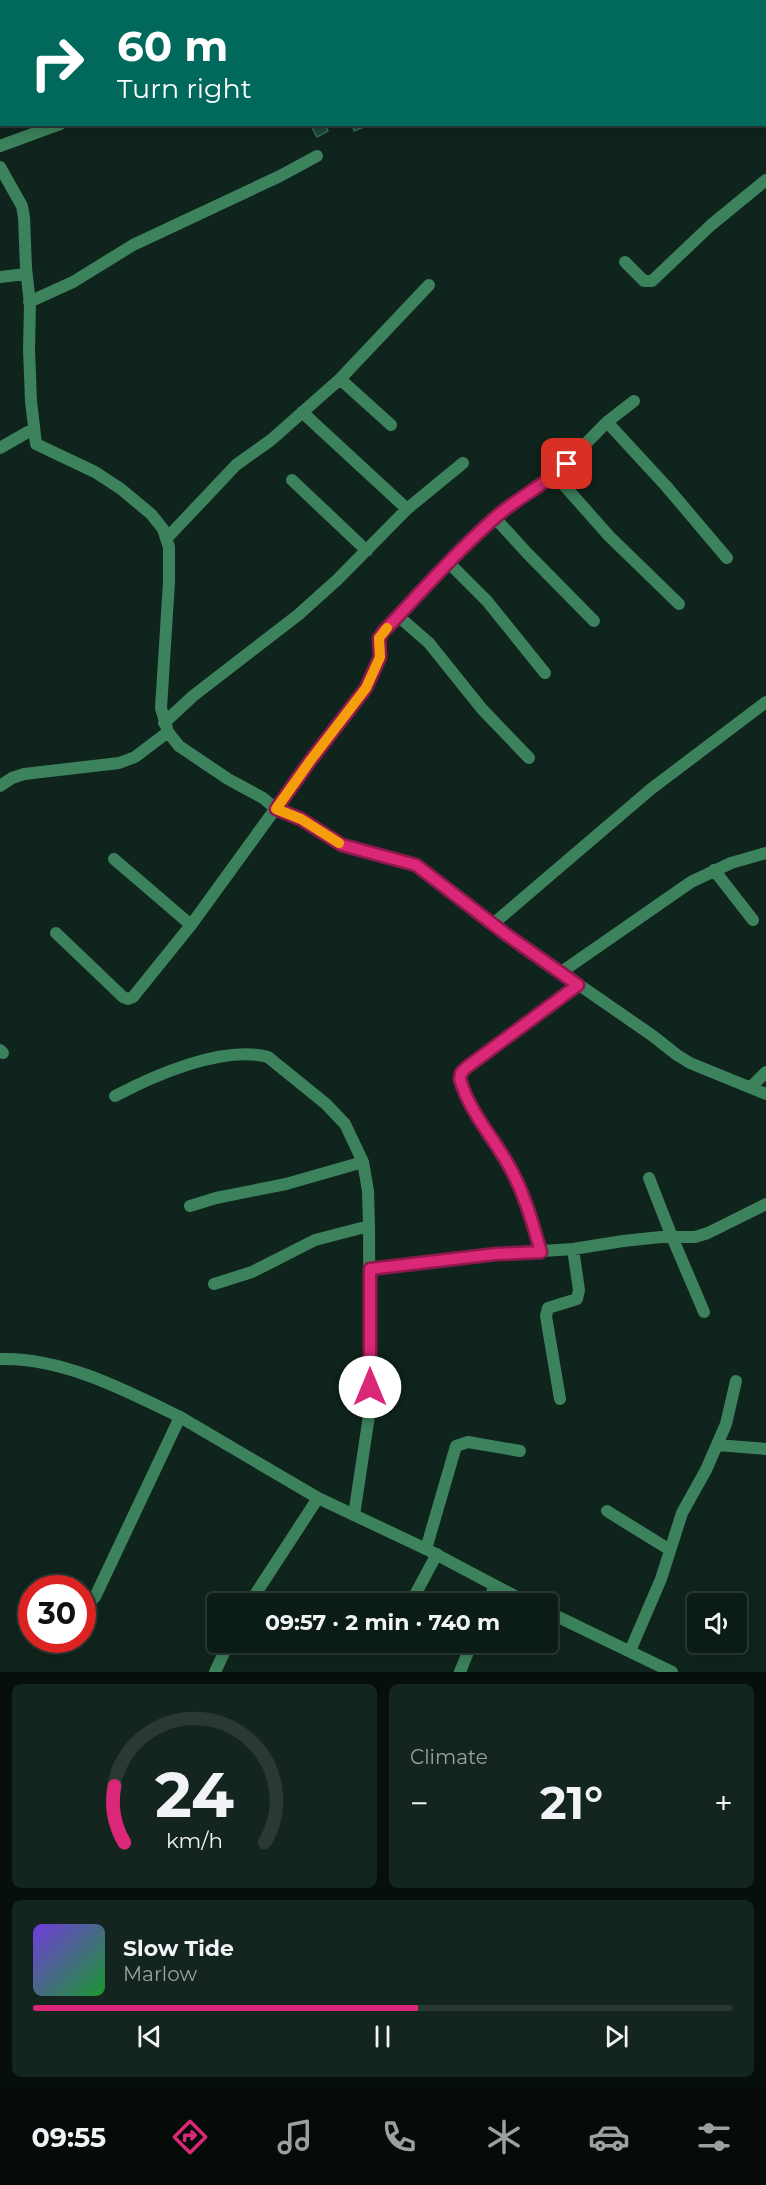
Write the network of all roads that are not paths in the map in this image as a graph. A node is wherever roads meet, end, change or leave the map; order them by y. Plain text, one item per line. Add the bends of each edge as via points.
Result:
1 (55, 126) edge
2 (0, 146) edge
3 (317, 156) dead end
4 (0, 167) edge
5 (766, 180) edge
6 (625, 262) dead end
7 (26, 274) junction
8 (0, 277) edge
9 (429, 285) dead end
10 (29, 302) junction
11 (340, 379) junction
12 (634, 401) dead end
13 (302, 412) junction
14 (607, 422) junction
15 (391, 425) dead end
16 (33, 429) junction
17 (0, 448) edge
18 (463, 463) dead end
19 (555, 475) junction
20 (292, 480) dead end
21 (407, 509) junction
22 (495, 518) junction
23 (167, 538) junction
24 (367, 550) junction
25 (727, 558) dead end
26 (448, 562) junction
27 (679, 604) dead end
28 (398, 616) junction
29 (594, 621) dead end
30 (545, 673) dead end
31 (766, 702) edge
32 (166, 727) junction
33 (529, 758) dead end
34 (0, 786) edge
35 (276, 809) junction
36 (766, 853) edge
37 (114, 859) dead end
38 (714, 870) junction
39 (753, 920) dead end
40 (494, 924) junction
41 (191, 925) junction
42 (56, 933) dead end
43 (560, 973) junction
44 (578, 985) junction
45 (766, 1072) edge
46 (751, 1087) junction
47 (766, 1094) edge
48 (115, 1096) dead end
49 (363, 1162) junction
50 (649, 1178) dead end
51 (766, 1204) edge
52 (190, 1206) dead end
53 (369, 1226) junction
54 (672, 1237) junction
55 (573, 1249) junction
56 (541, 1252) junction
57 (370, 1269) junction
58 (214, 1284) dead end
59 (704, 1312) dead end
60 (0, 1359) edge
61 (736, 1381) dead end
62 (560, 1399) dead end
63 (180, 1417) junction
64 (717, 1444) junction
65 (766, 1449) edge
66 (520, 1451) dead end
67 (318, 1498) junction
68 (607, 1511) dead end
69 (354, 1515) junction
70 (670, 1550) junction
71 (431, 1552) junction
72 (495, 1586) junction
73 (256, 1593) edge
74 (414, 1593) edge
75 (492, 1593) edge
76 (509, 1593) edge
77 (96, 1596) edge
78 (558, 1617) edge
79 (630, 1651) junction
80 (224, 1653) edge
81 (468, 1653) edge
82 (216, 1672) edge
83 (460, 1672) edge
84 (672, 1672) edge

1 - 2 street
3 - 10 street via 132,245 73,282
4 - 7 street via 22,206
5 - 6 street via 652,281 645,281
7 - 8 street
7 - 10 street
9 - 11 street
10 - 16 street
11 - 13 street
11 - 15 street
12 - 14 street
13 - 21 street
13 - 23 street via 236,465
14 - 19 street
14 - 25 street
16 - 17 street
16 - 23 street via 36,444 121,489 151,514
18 - 21 street
19 - 22 street
19 - 27 street via 609,536
20 - 24 street
21 - 24 street
22 - 26 street
22 - 29 street
23 - 32 street via 169,582 161,708
24 - 32 street via 298,615 193,696
26 - 28 street
26 - 30 street via 487,601
28 - 33 street via 429,643 482,709
28 - 35 street via 379,638 380,657 366,688
31 - 40 street via 651,789
32 - 34 street via 135,757 119,763 24,774
32 - 35 street via 179,746
35 - 40 street via 301,819 342,845 416,865
35 - 41 street
36 - 38 street
37 - 41 street
38 - 39 street
38 - 43 street
40 - 43 street
41 - 42 street via 128,999
43 - 44 street
44 - 46 street via 690,1063
44 - 56 street via 467,1067 460,1079 483,1127 523,1191
45 - 46 street
46 - 47 street
48 - 49 street via 196,1062 246,1054 268,1057 345,1124
49 - 52 street
49 - 53 street
50 - 54 street
51 - 54 street via 708,1233
53 - 57 street
53 - 58 street via 315,1240 252,1272
54 - 55 street
54 - 59 street
55 - 56 street
55 - 62 street via 578,1299 548,1308 546,1316
56 - 57 street
57 - 69 street via 370,1409
60 - 63 street via 67,1367
61 - 64 street
63 - 67 street
63 - 77 street
64 - 65 street
64 - 70 street via 682,1513
66 - 71 street via 468,1442 456,1446
67 - 69 street
67 - 73 street
68 - 70 street
69 - 71 street
70 - 79 street
71 - 72 street
71 - 74 street
72 - 75 street
72 - 76 street
78 - 79 street
79 - 84 street
80 - 82 street
81 - 83 street

